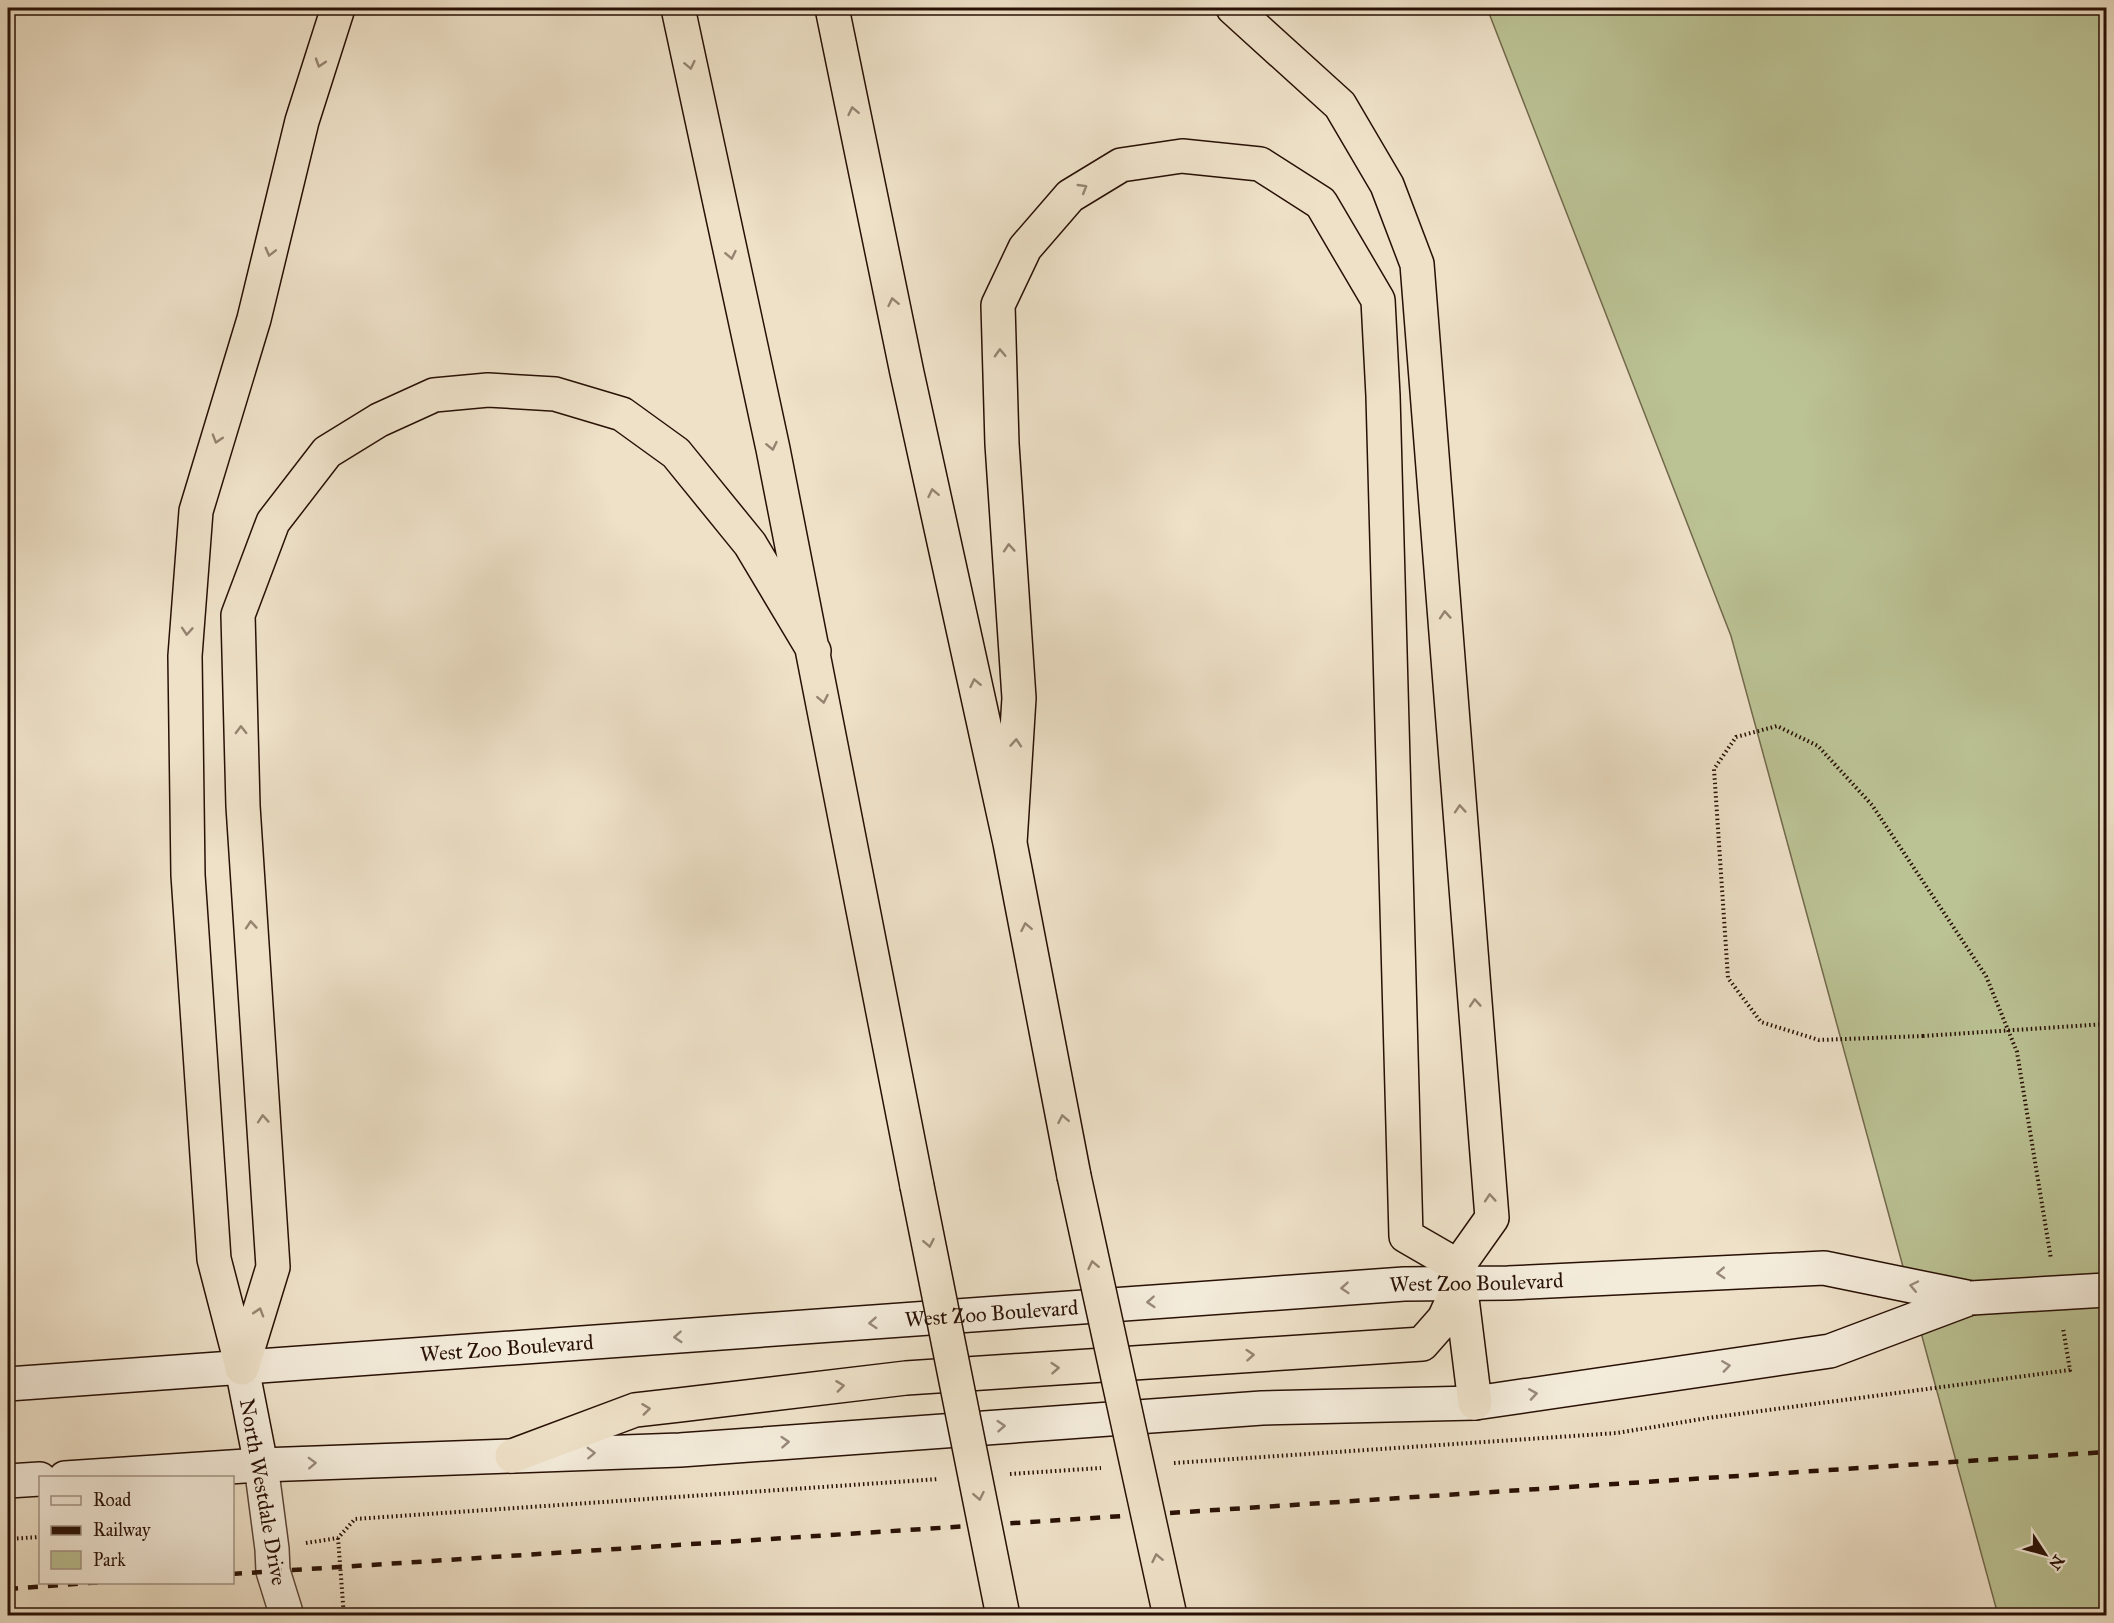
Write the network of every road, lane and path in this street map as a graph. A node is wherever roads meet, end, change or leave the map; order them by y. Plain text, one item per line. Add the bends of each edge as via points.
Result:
1 (338, 8) edge
2 (678, 8) edge
3 (832, 8) edge
4 (1233, 8) edge
5 (814, 651) junction
6 (1010, 843) junction
7 (2106, 1024) edge
8 (1923, 1036) dead end
9 (1459, 1275) junction
10 (2106, 1290) edge
11 (1971, 1298) junction
12 (242, 1368) junction
13 (8, 1384) edge
14 (1475, 1402) junction
15 (512, 1456) junction
16 (261, 1465) junction
17 (95, 1476) edge
18 (39, 1479) edge
19 (8, 1481) edge
20 (39, 1537) edge
21 (338, 1538) dead end
22 (8, 1539) edge
23 (287, 1616) edge
24 (344, 1616) edge
25 (1003, 1616) edge
26 (1170, 1616) edge

1 -> 12 highway via 302,122 254,319 196,511 185,656 188,875 214,1259
2 -> 5 highway
6 -> 3 highway
9 -> 4 highway via 1492,1218 1417,264 1387,185 1340,105
12 -> 5 highway via 273,1267 243,806 238,615 273,522 327,452 379,420 434,395 488,390 555,394 622,414 676,453 750,544
5 -> 25 highway, bridge
6 -> 9 highway via 1019,698 1002,444 998,305 1025,248 1070,196 1121,165 1182,156 1260,164 1321,203 1378,300 1406,1236
26 -> 6 highway, bridge via 1074,1176
7 - 8 path, bridge
11 -> 9 main road, West Zoo Boulevard via 1824,1268
9 -> 12 main road, West Zoo Boulevard via 1392,1285
9 - 14 highway
15 -> 9 highway via 635,1410 906,1378 1422,1344 1444,1319
10 - 11 main road, West Zoo Boulevard, bridge
14 -> 11 main road, West Zoo Boulevard via 1830,1351
12 - 13 main road, West Zoo Boulevard
12 - 16 main road, North Westdale Drive
15 -> 14 main road, West Zoo Boulevard via 680,1450 1262,1408
16 -> 15 main road, West Zoo Boulevard
16 - 17 main road, West Zoo Boulevard
16 - 23 main road, North Westdale Drive via 273,1571
18 - 19 main road
20 - 22 path
21 - 24 path

